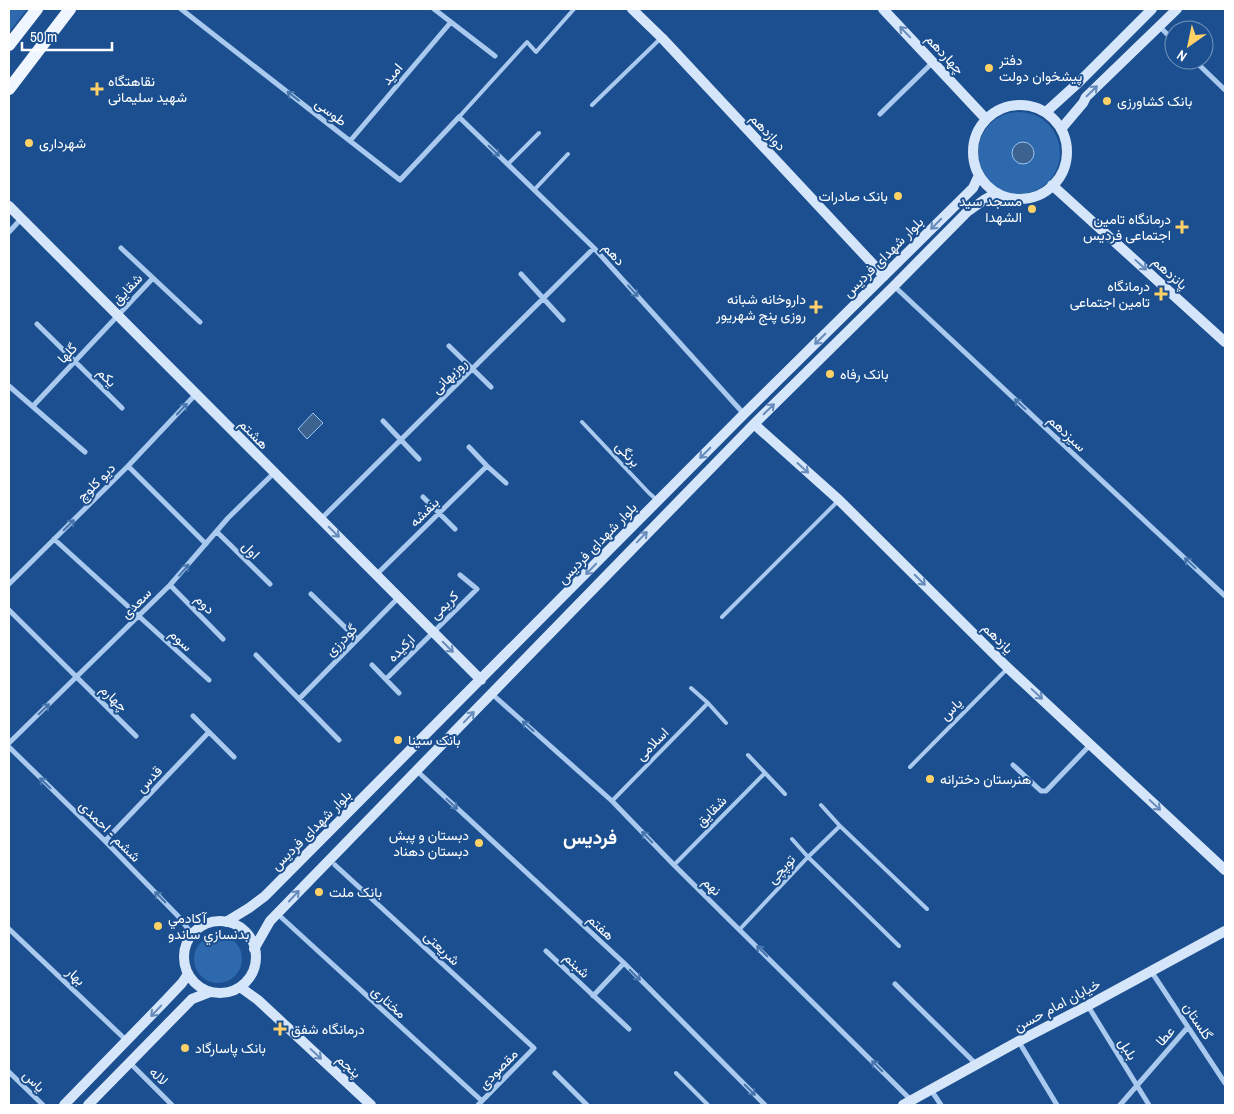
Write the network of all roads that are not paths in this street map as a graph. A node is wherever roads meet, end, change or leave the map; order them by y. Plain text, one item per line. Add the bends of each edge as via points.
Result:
1 (37, 9) edge
2 (70, 9) edge
3 (181, 9) edge
4 (434, 9) edge
5 (574, 9) edge
6 (632, 9) edge
7 (883, 9) edge
8 (1152, 9) edge
9 (1177, 9) edge
10 (450, 22) junction
11 (1159, 26) junction
12 (1164, 31) edge
13 (662, 38) junction
14 (9, 45) edge
15 (495, 56) dead end
16 (933, 62) junction
17 (1204, 70) edge
18 (9, 89) edge
19 (1225, 90) edge
20 (592, 105) dead end
21 (1046, 112) junction
22 (880, 114) dead end
23 (459, 117) junction
24 (986, 119) junction
25 (1061, 129) junction
26 (539, 133) dead end
27 (350, 141) junction
28 (568, 154) dead end
29 (508, 164) junction
30 (979, 175) junction
31 (1052, 185) junction
32 (534, 190) junction
33 (997, 193) junction
34 (9, 206) edge
35 (21, 219) junction
36 (9, 232) edge
37 (121, 248) dead end
38 (594, 248) junction
39 (521, 274) dead end
40 (884, 276) junction
41 (153, 278) junction
42 (894, 286) junction
43 (543, 298) junction
44 (118, 316) junction
45 (563, 320) dead end
46 (200, 322) dead end
47 (37, 324) dead end
48 (1225, 342) edge
49 (449, 346) dead end
50 (75, 361) junction
51 (472, 369) junction
52 (9, 386) edge
53 (491, 387) dead end
54 (196, 394) junction
55 (33, 406) junction
56 (122, 408) dead end
57 (744, 414) junction
58 (382, 421) dead end
59 (582, 422) dead end
60 (754, 424) junction
61 (402, 439) junction
62 (469, 447) dead end
63 (85, 452) dead end
64 (419, 459) dead end
65 (128, 466) junction
66 (487, 466) junction
67 (274, 474) junction
68 (506, 483) dead end
69 (423, 496) dead end
70 (658, 500) junction
71 (839, 500) junction
72 (439, 513) junction
73 (321, 520) junction
74 (455, 529) dead end
75 (217, 532) junction
76 (54, 539) junction
77 (206, 544) junction
78 (460, 574) dead end
79 (376, 575) junction
80 (9, 584) edge
81 (270, 584) dead end
82 (170, 585) junction
83 (311, 594) dead end
84 (1225, 596) edge
85 (398, 597) junction
86 (9, 610) edge
87 (139, 616) junction
88 (722, 617) dead end
89 (433, 632) junction
90 (223, 639) dead end
91 (357, 640) junction
92 (256, 655) dead end
93 (372, 665) dead end
94 (1008, 668) junction
95 (76, 678) junction
96 (386, 679) junction
97 (208, 680) dead end
98 (481, 680) junction
99 (691, 688) dead end
100 (399, 693) dead end
101 (492, 694) junction
102 (298, 699) junction
103 (708, 704) junction
104 (193, 716) dead end
105 (726, 723) dead end
106 (209, 732) junction
107 (136, 736) dead end
108 (339, 740) dead end
109 (9, 743) edge
110 (1091, 744) junction
111 (9, 747) edge
112 (748, 755) dead end
113 (234, 757) dead end
114 (1013, 765) dead end
115 (910, 767) dead end
116 (417, 771) junction
117 (765, 773) junction
118 (785, 794) dead end
119 (612, 801) junction
120 (821, 805) dead end
121 (840, 826) junction
122 (792, 839) dead end
123 (105, 841) junction
124 (808, 857) junction
125 (335, 865) dead end
126 (674, 865) junction
127 (1225, 870) edge
128 (927, 909) dead end
129 (282, 918) dead end
130 (226, 922) junction
131 (9, 929) edge
132 (740, 929) junction
133 (1225, 931) edge
134 (192, 934) junction
135 (898, 946) dead end
136 (254, 949) junction
137 (546, 951) dead end
138 (624, 963) junction
139 (1151, 971) junction
140 (188, 974) junction
141 (895, 984) dead end
142 (240, 987) junction
143 (210, 992) junction
144 (594, 996) junction
145 (1087, 1006) junction
146 (1188, 1027) junction
147 (629, 1029) dead end
148 (127, 1040) junction
149 (1018, 1041) junction
150 (534, 1048) joint
151 (130, 1063) junction
152 (977, 1065) junction
153 (9, 1072) edge
154 (555, 1073) dead end
155 (676, 1073) dead end
156 (1225, 1083) edge
157 (1137, 1085) junction
158 (931, 1090) junction
159 (480, 1103) edge
160 (907, 1103) edge
161 (43, 1105) edge
162 (64, 1105) edge
163 (88, 1105) edge
164 (172, 1105) edge
165 (371, 1105) edge
166 (587, 1105) edge
167 (708, 1105) edge
168 (764, 1105) edge
169 (941, 1105) edge
170 (1057, 1105) edge
171 (1120, 1105) edge
172 (1150, 1105) edge

1 - 14 main road
2 - 18 main road
27 -> 3 street, طوسی
4 - 10 street
5 - 23 lane via 536,52 527,42
6 - 13 main road, دوازدهم
16 -> 7 main road, چهاردهم
8 - 21 main road
9 - 11 main road
10 - 15 street
10 - 27 street, امید
11 - 12 street
25 -> 11 main road via 1086,97
13 - 20 lane
13 - 40 main road, دوازدهم
16 - 22 street
16 - 24 main road, چهاردهم
17 - 19 street
21 - 24 main road via 1021,104 996,111
21 - 25 main road
23 - 27 street, طوسی via 400,180
23 -> 29 street, دهم
24 - 30 main road via 974,140 973,158
25 - 31 main road via 1067,158 1063,172
26 - 29 lane
28 - 32 lane
29 - 32 street, دهم
30 - 33 main road
30 -> 40 main road, بلوار شهدای فردیس via 973,188
31 - 33 main road via 1033,197 1021,199
31 -> 48 main road, پانزدهم
32 - 38 street, دهم
33 - 42 main road, بلوار شهدای فردیس via 967,212
34 - 35 main road, هشتم
35 - 36 street
35 - 44 main road, هشتم
37 - 41 street
38 - 43 street, روزبهانی
38 -> 57 street, دهم
39 - 43 street
40 -> 57 main road, بلوار شهدای فردیس
41 - 44 street, شقایق
41 - 46 street
60 -> 42 main road, بلوار شهدای فردیس
84 -> 42 street, سیزدهم
43 - 45 street
43 - 51 street, روزبهانی
44 - 50 street, گلها
44 - 54 main road, هشتم
47 - 50 street
49 - 51 street
50 - 55 street, گلها
50 - 56 street, یکم
51 - 53 street
51 - 61 street, روزبهانی
52 - 55 street
65 -> 54 street, دیو کلوچ
54 - 67 main road, هشتم
55 - 63 street
57 -> 70 main road, بلوار شهدای فردیس
58 - 61 street
59 - 70 lane, برنگی
60 -> 71 main road, یازدهم
101 -> 60 main road, بلوار شهدای فردیس
61 - 64 street
61 - 73 street, روزبهانی
62 - 66 street
76 -> 65 street, دیو کلوچ
65 - 77 street
66 - 68 street
66 - 72 street, بنفشه
67 - 73 main road, هشتم
67 - 75 street, سعدی
69 - 72 street
70 -> 98 main road, بلوار شهدای فردیس
71 - 88 lane
71 -> 94 main road, یازدهم
72 - 74 street
72 - 79 street, بنفشه
73 -> 79 main road, هشتم
75 - 77 street, سعدی
75 - 81 street, اول
76 - 80 street, دیو کلوچ
76 - 87 street, سوم
82 -> 77 street, سعدی
78 - 89 street, کریمی via 477,589
79 - 85 main road, هشتم
82 - 87 street, سعدی
82 - 90 street, دوم
83 - 91 street
85 - 89 main road, هشتم
85 - 91 street, گودرزی
86 - 95 street, چهارم
87 - 95 street, سعدی
87 - 97 street, سوم
89 - 96 street, ارکیده
89 -> 98 main road, هشتم
91 - 102 street, گودرزی
92 - 102 street
93 - 96 street
94 -> 110 main road, یازدهم
94 - 115 lane, یاس
95 - 107 street, چهارم
109 -> 95 street, سعدی
96 - 100 street
98 - 130 main road, بلوار شهدای فردیس via 265,896
99 - 103 lane
116 -> 101 main road, بلوار شهدای فردیس
119 -> 101 street, نهم
102 - 108 street
103 - 105 lane
103 - 119 lane, اسلامی
104 - 106 street
106 - 113 street
106 - 123 street, قدس
110 - 114 street via 1046,791 1036,788
110 -> 127 main road, یازدهم
123 -> 111 street, ششم - احمدی
112 - 117 lane
136 -> 116 main road, بلوار شهدای فردیس via 270,921
116 -> 138 street, هفتم
117 - 118 lane
117 - 126 lane, شقایق
126 -> 119 street, نهم
120 - 121 lane
121 - 124 lane, توپچی
121 - 128 lane
122 - 124 lane
134 -> 123 street, ششم - احمدی
124 - 132 lane, توپچی
124 - 135 lane
125 - 150 street, شریعتی
126 - 132 street, نهم
129 - 159 street, مختاری
130 - 134 main road via 207,924
130 - 136 main road via 244,931
131 - 148 street, بهار
160 -> 132 street, نهم
133 - 139 main road, خیابان امام حسن
134 - 140 main road via 184,954
136 - 142 main road via 253,970
137 - 144 street, شبنم
138 - 144 street, شبنم
138 -> 168 street, هفتم
139 - 145 main road, خیابان امام حسن
139 - 146 street, گلستان
140 - 143 main road via 201,988
140 -> 148 main road
141 - 152 street
142 - 143 main road via 220,994
142 -> 165 main road, پنجم
143 - 151 main road via 192,999
144 - 147 street, شبنم
145 - 149 main road, خیابان امام حسن
145 - 157 street, بلبل
146 - 156 street, گلستان
146 - 157 street, عطا
148 - 162 main road
149 - 152 main road, خیابان امام حسن
149 - 170 street
150 - 159 street, مقصودی
151 - 163 main road
151 - 164 street, لاله
152 - 158 main road, خیابان امام حسن
153 - 161 street, یاس
154 - 166 street
155 - 167 lane
157 - 171 street, عطا
157 - 172 street, بلبل
158 - 160 main road, خیابان امام حسن
158 - 169 street

